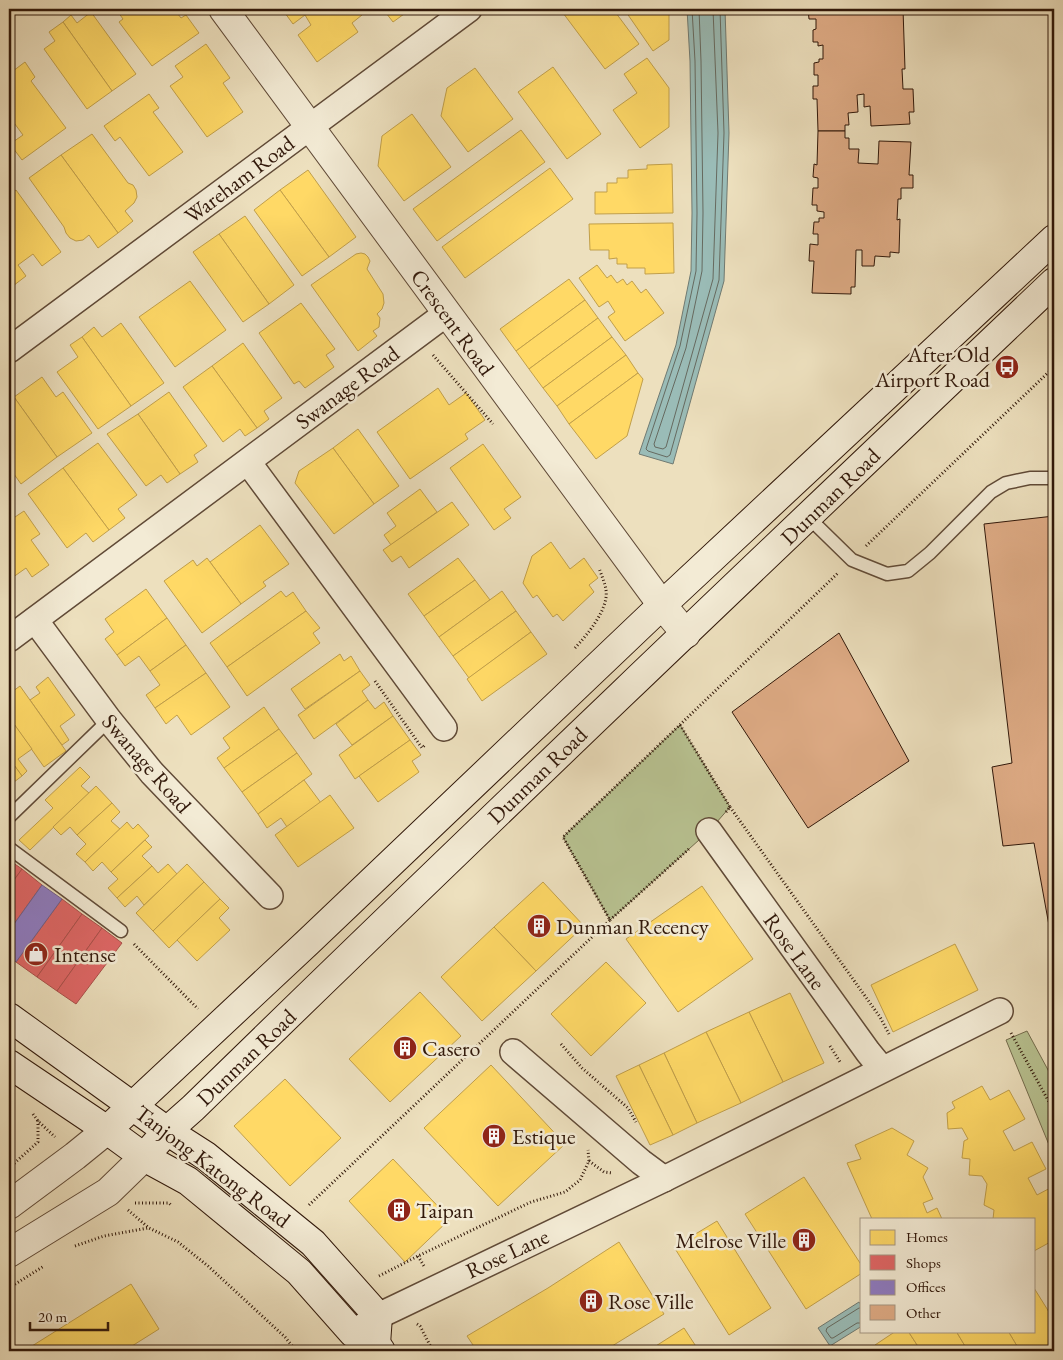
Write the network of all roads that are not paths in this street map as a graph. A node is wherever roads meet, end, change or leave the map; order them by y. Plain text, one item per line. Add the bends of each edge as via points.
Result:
1 (223, 9) edge
2 (469, 9) edge
3 (309, 127) junction
4 (1054, 239) edge
5 (1054, 282) edge
6 (447, 313) junction
7 (9, 350) edge
8 (248, 462) junction
9 (1054, 478) edge
10 (808, 517) junction
11 (662, 605) junction
12 (35, 620) junction
13 (686, 634) junction
14 (9, 639) edge
15 (109, 720) junction
16 (444, 728) dead end
17 (9, 817) edge
18 (709, 831) dead end
19 (9, 848) edge
20 (270, 896) dead end
21 (121, 931) road end
22 (9, 1017) edge
23 (1005, 1021) road end
24 (513, 1052) dead end
25 (9, 1064) edge
26 (882, 1069) junction
27 (133, 1105) junction
28 (106, 1130) junction
29 (168, 1131) junction
30 (144, 1157) junction
31 (664, 1179) junction
32 (9, 1205) edge
33 (9, 1254) edge
34 (378, 1316) junction
35 (370, 1343) edge

1 - 3 main road, Crescent Road
2 - 3 street, Wareham Road
3 - 6 main road, Crescent Road
3 - 7 street, Wareham Road
4 - 11 main road, Dunman Road
5 - 10 main road, Dunman Road
6 - 8 street, Swanage Road
6 - 11 main road, Crescent Road
8 - 12 street, Swanage Road
8 - 16 street
9 - 10 lane via 1006,483 991,492 908,571 887,574 852,560
10 - 13 main road, Dunman Road
11 - 13 main road, Crescent Road
11 - 27 main road, Dunman Road
12 - 14 street, Swanage Road
12 - 15 street, Swanage Road
13 - 29 main road, Dunman Road
15 - 17 lane
15 - 20 street, Swanage Road via 152,773
18 - 26 street, Rose Lane
19 - 21 lane
22 - 27 main road, Tanjong Katong Road
23 - 26 street, Rose Lane
24 - 31 street
25 - 28 main road, Tanjong Katong Road
26 - 31 street, Rose Lane
27 - 28 main road, Dunman Road
27 - 29 main road, Tanjong Katong Road
28 - 30 main road, Tanjong Katong Road
28 - 32 main road, Dunman Road
29 - 30 main road, Dunman Road
29 - 34 main road, Tanjong Katong Road via 206,1156 314,1243
30 - 33 main road, Dunman Road via 108,1192
30 - 35 main road, Tanjong Katong Road via 188,1181 299,1272
31 - 34 street, Rose Lane
34 - 35 main road, Tanjong Katong Road

